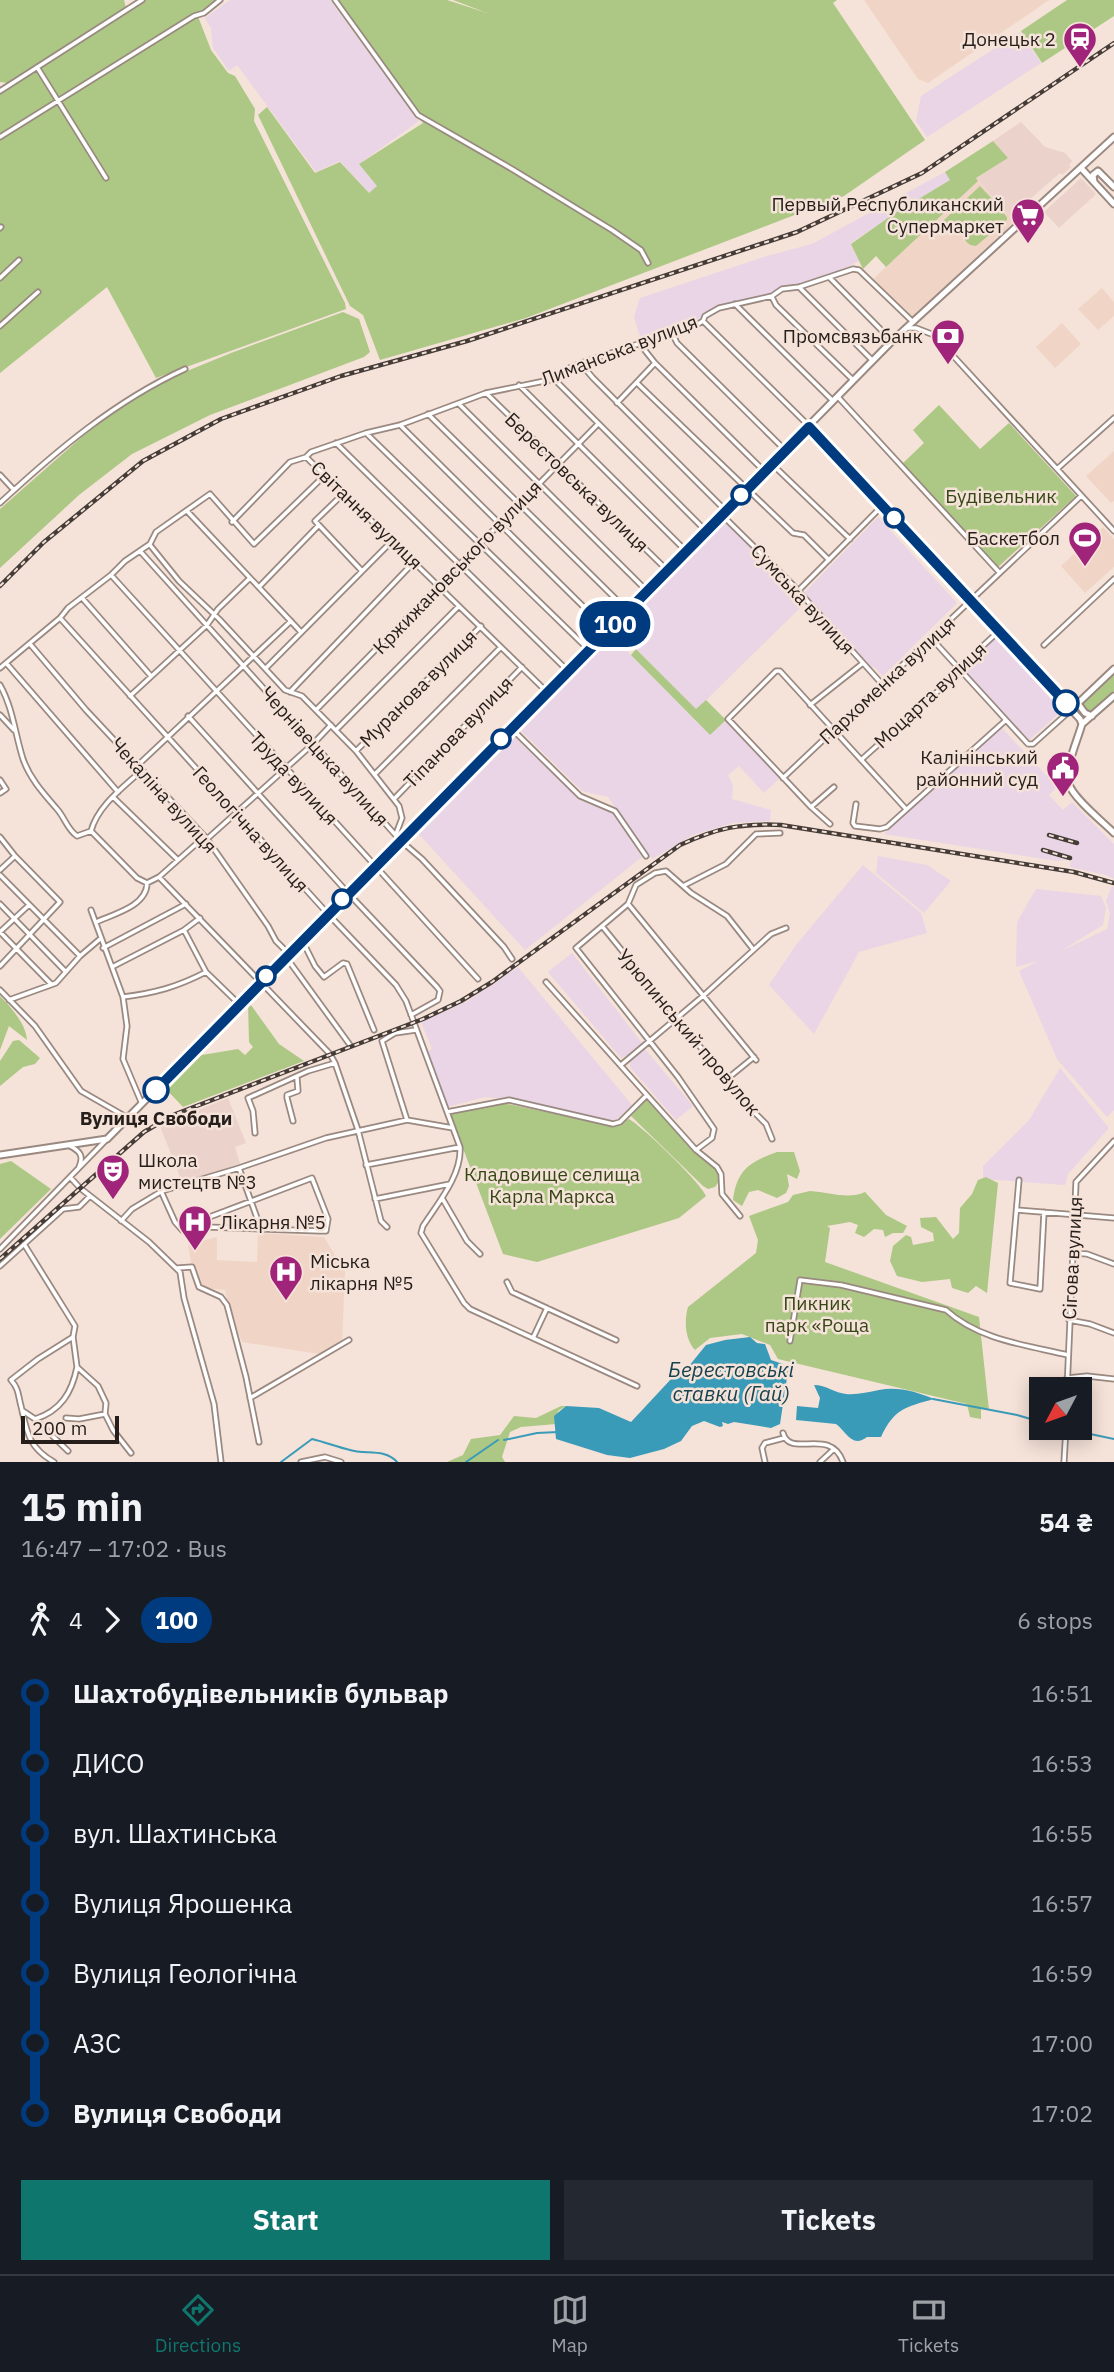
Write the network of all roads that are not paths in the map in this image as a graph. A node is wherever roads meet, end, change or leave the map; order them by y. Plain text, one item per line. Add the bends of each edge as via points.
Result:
1 (142, 0) edge
2 (220, 0) edge
3 (335, 0) edge
4 (37, 67) junction
5 (0, 90) edge
6 (58, 101) junction
7 (0, 137) edge
8 (1114, 137) edge
9 (1091, 159) junction
10 (1081, 168) junction
11 (106, 178) dead end
12 (1094, 182) junction
13 (1114, 186) edge
14 (1114, 204) edge
15 (19, 261) dead end
16 (648, 263) dead end
17 (830, 277) junction
18 (0, 278) edge
19 (799, 287) junction
20 (38, 292) dead end
21 (772, 296) junction
22 (735, 304) junction
23 (703, 321) junction
24 (913, 322) junction
25 (0, 326) edge
26 (906, 328) junction
27 (674, 330) junction
28 (892, 341) junction
29 (639, 343) junction
30 (873, 360) junction
31 (584, 362) junction
32 (655, 363) junction
33 (185, 369) dead end
34 (554, 379) junction
35 (853, 380) junction
36 (637, 383) junction
37 (519, 385) junction
38 (486, 393) junction
39 (835, 399) junction
40 (618, 403) junction
41 (459, 404) junction
42 (428, 414) junction
43 (1114, 418) edge
44 (598, 424) junction
45 (400, 425) junction
46 (809, 427) junction
47 (366, 433) junction
48 (336, 443) junction
49 (577, 444) junction
50 (785, 451) junction
51 (306, 457) junction
52 (558, 463) junction
53 (772, 464) junction
54 (1057, 469) junction
55 (765, 471) junction
56 (0, 475) edge
57 (325, 475) junction
58 (538, 484) junction
59 (14, 489) junction
60 (747, 490) junction
61 (344, 493) junction
62 (1081, 496) junction
63 (0, 503) edge
64 (519, 504) junction
65 (882, 506) junction
66 (187, 511) junction
67 (724, 513) junction
68 (232, 522) junction
69 (1114, 522) edge
70 (499, 524) junction
71 (318, 526) junction
72 (1110, 526) junction
73 (706, 531) junction
74 (1114, 531) edge
75 (850, 539) junction
76 (392, 541) junction
77 (150, 544) junction
78 (480, 544) junction
79 (140, 551) junction
80 (686, 551) junction
81 (829, 560) junction
82 (415, 562) junction
83 (460, 564) junction
84 (667, 570) junction
85 (362, 571) junction
86 (999, 572) junction
87 (111, 575) junction
88 (250, 578) junction
89 (1114, 579) edge
90 (439, 585) junction
91 (259, 587) junction
92 (647, 591) junction
93 (798, 591) junction
94 (83, 599) junction
95 (970, 600) junction
96 (459, 606) junction
97 (628, 611) junction
98 (215, 615) junction
99 (60, 618) junction
100 (291, 621) junction
101 (207, 625) junction
102 (481, 626) junction
103 (608, 631) junction
104 (999, 631) junction
105 (301, 632) junction
106 (932, 639) junction
107 (30, 644) junction
108 (1044, 645) dead end
109 (501, 647) junction
110 (589, 650) junction
111 (179, 651) junction
112 (255, 657) junction
113 (863, 663) junction
114 (7, 664) junction
115 (244, 666) junction
116 (522, 667) junction
117 (0, 668) edge
118 (266, 668) junction
119 (960, 669) junction
120 (1114, 669) edge
121 (568, 671) junction
122 (152, 676) junction
123 (882, 684) junction
124 (0, 685) edge
125 (215, 691) junction
126 (290, 692) junction
127 (547, 692) junction
128 (130, 696) junction
129 (1114, 696) edge
130 (1079, 702) junction
131 (810, 705) junction
132 (1072, 709) junction
133 (316, 710) junction
134 (0, 715) edge
135 (188, 716) junction
136 (1092, 716) junction
137 (1006, 720) junction
138 (1082, 724) junction
139 (331, 725) junction
140 (511, 728) junction
141 (336, 730) junction
142 (834, 730) junction
143 (15, 731) junction
144 (168, 737) junction
145 (314, 743) junction
146 (356, 751) junction
147 (862, 760) junction
148 (138, 765) junction
149 (285, 769) junction
150 (142, 770) junction
151 (375, 774) junction
152 (783, 778) junction
153 (0, 779) edge
154 (834, 787) dead end
155 (119, 792) junction
156 (0, 793) edge
157 (257, 794) junction
158 (113, 797) junction
159 (395, 798) junction
160 (856, 804) dead end
161 (811, 807) junction
162 (906, 809) junction
163 (236, 813) junction
164 (830, 824) dead end
165 (91, 831) junction
166 (780, 833) dead end
167 (1114, 833) edge
168 (0, 837) edge
169 (398, 837) junction
170 (205, 838) junction
171 (15, 856) junction
172 (646, 856) dead end
173 (178, 860) junction
174 (376, 866) junction
175 (0, 873) edge
176 (159, 877) junction
177 (147, 883) junction
178 (683, 886) junction
179 (348, 893) junction
180 (0, 904) edge
181 (186, 904) junction
182 (628, 904) junction
183 (29, 905) junction
184 (91, 911) dead end
185 (328, 914) junction
186 (14, 918) junction
187 (200, 918) junction
188 (44, 919) junction
189 (96, 922) junction
190 (602, 926) junction
191 (786, 928) dead end
192 (184, 930) junction
193 (0, 932) edge
194 (30, 934) junction
195 (100, 939) junction
196 (302, 940) junction
197 (103, 948) junction
198 (16, 949) junction
199 (753, 949) junction
200 (287, 955) junction
201 (80, 956) junction
202 (512, 959) dead end
203 (0, 966) edge
204 (112, 967) junction
205 (65, 971) junction
206 (206, 972) junction
207 (478, 979) dead end
208 (261, 982) junction
209 (546, 982) dead end
210 (51, 985) junction
211 (0, 990) edge
212 (703, 996) junction
213 (123, 997) junction
214 (9, 1000) junction
215 (239, 1004) junction
216 (411, 1016) junction
217 (676, 1018) junction
218 (374, 1030) dead end
219 (416, 1030) junction
220 (648, 1041) junction
221 (350, 1045) dead end
222 (335, 1063) junction
223 (621, 1065) junction
224 (297, 1077) junction
225 (727, 1079) junction
226 (647, 1096) junction
227 (142, 1104) junction
228 (447, 1112) junction
229 (128, 1118) junction
230 (407, 1120) junction
231 (293, 1121) dead end
232 (453, 1128) junction
233 (358, 1130) junction
234 (255, 1133) dead end
235 (107, 1139) junction
236 (772, 1139) dead end
237 (1114, 1141) edge
238 (70, 1145) junction
239 (460, 1147) junction
240 (696, 1150) junction
241 (0, 1155) edge
242 (366, 1165) junction
243 (239, 1168) junction
244 (78, 1169) junction
245 (70, 1177) junction
246 (1019, 1180) dead end
247 (450, 1184) junction
248 (160, 1191) junction
249 (90, 1196) junction
250 (442, 1198) junction
251 (374, 1199) junction
252 (252, 1200) junction
253 (1017, 1210) junction
254 (1044, 1212) junction
255 (1074, 1215) junction
256 (740, 1216) dead end
257 (1114, 1218) edge
258 (121, 1221) junction
259 (206, 1227) dead end
260 (387, 1227) dead end
261 (261, 1229) junction
262 (24, 1244) junction
263 (0, 1249) edge
264 (1072, 1253) junction
265 (480, 1254) dead end
266 (1114, 1264) edge
267 (0, 1266) edge
268 (177, 1268) junction
269 (507, 1282) dead end
270 (547, 1308) junction
271 (1069, 1320) junction
272 (1114, 1333) edge
273 (73, 1337) junction
274 (533, 1338) junction
275 (349, 1340) dead end
276 (616, 1340) dead end
277 (790, 1341) dead end
278 (1068, 1355) junction
279 (77, 1367) junction
280 (1067, 1377) edge
281 (1077, 1377) edge
282 (1114, 1379) edge
283 (638, 1386) dead end
284 (250, 1398) junction
285 (23, 1411) junction
286 (105, 1413) junction
287 (66, 1418) dead end
288 (35, 1419) junction
289 (1065, 1440) edge
290 (259, 1442) dead end
291 (834, 1448) junction
292 (68, 1451) dead end
293 (131, 1453) dead end
294 (54, 1462) edge
295 (221, 1462) edge
296 (301, 1462) edge
297 (341, 1462) edge
298 (765, 1462) edge
299 (820, 1462) edge
300 (843, 1462) edge
301 (1064, 1462) edge

1 - 4 street
2 - 6 street
3 - 16 street via 418,115 612,230 641,250
4 - 5 street
4 - 6 street
6 - 7 street
6 - 11 street
8 - 9 main road
9 - 10 main road
9 - 13 main road
10 - 12 main road
10 - 24 main road
12 - 13 main road via 1098,171
12 - 14 main road
15 - 18 street
17 - 19 street, Лиманська вулиця
17 - 24 street, Лиманська вулиця via 859,270
17 - 28 street
19 - 21 street, Лиманська вулиця
19 - 30 street
20 - 25 street
21 - 22 street, Лиманська вулиця
21 - 35 street
22 - 23 street, Лиманська вулиця via 711,312
22 - 39 street
23 - 27 street, Лиманська вулиця
23 - 46 street
24 - 26 main road
26 - 28 main road
26 - 54 street via 934,335
27 - 29 street, Лиманська вулиця
27 - 50 street via 677,343
28 - 30 main road
29 - 31 street, Лиманська вулиця
29 - 32 street
30 - 35 main road
31 - 34 street, Лиманська вулиця
31 - 40 street, Сумська вулиця
32 - 36 street
32 - 55 street
33 - 59 street via 114,408
34 - 37 street, Лиманська вулиця
34 - 44 street
35 - 39 main road
36 - 40 street
36 - 60 street
37 - 38 street, Лиманська вулиця
37 - 49 street
38 - 41 street, Лиманська вулиця
38 - 52 street, Берестовська вулиця
39 - 46 main road
39 - 86 street
40 - 67 street, Сумська вулиця
41 - 42 street, Лиманська вулиця
41 - 58 street
42 - 45 street, Лиманська вулиця
42 - 64 street
43 - 54 street
44 - 49 street, Кржижановського вулиця
44 - 73 street
45 - 47 street, Лиманська вулиця
45 - 70 street
46 - 50 main road
46 - 65 main road
47 - 48 street, Лиманська вулиця
47 - 78 street
48 - 51 street, Лиманська вулиця
48 - 83 street
49 - 52 street, Кржижановського вулиця
49 - 80 street
50 - 53 main road
51 - 57 street, Світання вулиця
51 - 68 street, Лиманська вулиця via 290,462
52 - 58 street, Кржижановського вулиця
52 - 84 street, Берестовська вулиця
53 - 55 main road
53 - 75 street
54 - 62 street
55 - 60 main road
56 - 59 street
57 - 61 street, Світання вулиця
57 - 68 street via 256,543
58 - 64 street, Кржижановського вулиця
58 - 92 street
59 - 63 street
60 - 67 main road
60 - 81 street
61 - 71 street via 315,519
61 - 76 street, Світання вулиця
62 - 72 street
62 - 86 street, Пархоменка вулиця
64 - 70 street, Кржижановського вулиця
64 - 97 street
65 - 75 street
65 - 95 main road
66 - 68 street via 210,494
66 - 77 street via 156,532
66 - 88 street
67 - 73 main road
67 - 93 street, Сумська вулиця
69 - 72 street
70 - 78 street, Кржижановського вулиця
70 - 103 street
71 - 85 street
71 - 91 street
72 - 74 street
73 - 80 main road
75 - 81 street
76 - 82 street, Світання вулиця
76 - 85 street
77 - 79 street
77 - 98 street via 179,581
78 - 83 street, Кржижановського вулиця
78 - 110 street
79 - 87 street
79 - 101 street, Чернівецька вулиця
80 - 84 main road
81 - 93 street
82 - 90 street, Світання вулиця
82 - 126 street
83 - 90 street, Кржижановського вулиця
83 - 121 street
84 - 92 main road
85 - 105 street
86 - 95 street, Пархоменка вулиця
87 - 94 street
87 - 111 street, Труда вулиця
88 - 91 street
88 - 98 street
89 - 108 street
90 - 96 street, Світання вулиця
90 - 133 street, Кржижановського вулиця
91 - 100 street
92 - 97 main road
93 - 113 street, Сумська вулиця
94 - 99 street
94 - 122 street
95 - 104 main road
95 - 106 street, Пархоменка вулиця
96 - 102 street, Світання вулиця
96 - 141 street
97 - 103 main road
98 - 101 street
98 - 112 street
99 - 107 street
99 - 128 street, Геологічна вулиця
100 - 105 street
100 - 112 street
101 - 111 street
101 - 115 street, Чернівецька вулиця
102 - 109 street, Світання вулиця
102 - 146 street, Муранова вулиця
103 - 110 main road
104 - 119 street, Моцарта вулиця
104 - 132 main road
105 - 118 street
106 - 119 street
106 - 123 street, Пархоменка вулиця
107 - 114 street
107 - 148 street, Чекаліна вулиця
109 - 116 street, Світання вулиця
109 - 151 street
110 - 121 main road
111 - 122 street
111 - 125 street, Труда вулиця
112 - 115 street
112 - 118 street
113 - 123 street, Сумська вулиця
113 - 131 street
114 - 117 street
114 - 155 street
115 - 125 street
115 - 145 street, Чернівецька вулиця
116 - 127 street, Світання вулиця
116 - 159 street, Тіпанова вулиця
118 - 126 street
119 - 137 street
119 - 147 street, Моцарта вулиця
120 - 130 main road
121 - 127 main road
122 - 128 street
123 - 142 street, Пархоменка вулиця
124 - 143 street via 11,707
125 - 135 street
125 - 149 street, Труда вулиця
126 - 133 street via 298,693
127 - 140 main road
128 - 144 street, Геологічна вулиця
129 - 136 main road
130 - 132 main road
130 - 136 main road
131 - 142 street
131 - 152 street via 776,671 727,719
132 - 137 street via 1031,745
132 - 138 main road
133 - 139 street
134 - 143 street
135 - 144 street
135 - 157 street
136 - 138 main road
137 - 162 street
138 - 167 main road via 1069,782
139 - 141 street
139 - 145 street
140 - 169 main road via 411,830
140 - 172 street via 580,796 615,811
141 - 146 street
142 - 147 street
142 - 152 street, Пархоменка вулиця
143 - 165 street via 24,762 46,799 73,833 80,836
144 - 148 street
144 - 163 street, Геологічна вулиця
145 - 149 street
145 - 169 street, Чернівецька вулиця
146 - 151 street
147 - 162 street
148 - 150 street, Чекаліна вулиця
149 - 157 street
149 - 174 street, Труда вулиця
150 - 155 street
150 - 170 street, Чекаліна вулиця
151 - 159 street
152 - 161 street
153 - 156 street via 6,789
154 - 161 street
155 - 158 street
157 - 163 street
157 - 179 street
158 - 165 street
158 - 173 street
159 - 169 street via 402,812
160 - 162 street via 854,825 880,829
161 - 164 street
163 - 170 street
163 - 185 street, Геологічна вулиця
165 - 177 street
166 - 178 street via 756,834 726,864
168 - 171 street
169 - 174 main road
169 - 202 street, Чернівецька вулиця
170 - 173 street
170 - 200 street, Чекаліна вулиця
171 - 175 street
171 - 188 street via 60,902
173 - 176 street
174 - 179 main road
174 - 207 street, Труда вулиця
175 - 183 street
176 - 177 street
176 - 181 street
177 - 189 street via 146,894 139,901
178 - 182 street via 666,871 654,873 636,885
178 - 199 street via 727,916
179 - 185 main road
179 - 216 street via 440,992 438,1000
180 - 186 street
181 - 187 street
181 - 197 street
182 - 190 street
182 - 212 street
183 - 186 street
183 - 188 street
184 - 189 street
185 - 196 main road
185 - 216 street, Геологічна вулиця via 396,985
186 - 193 street
186 - 194 street
187 - 192 street
187 - 208 street
188 - 194 street
188 - 201 street
189 - 195 street
190 - 217 street, Урюпинський провулок
190 - 220 street via 576,948
191 - 199 street
192 - 204 street
192 - 206 street
193 - 198 street
194 - 198 street
194 - 205 street
195 - 197 street
195 - 201 street
196 - 200 main road
196 - 218 street via 324,978 347,964
197 - 204 street
198 - 203 street
198 - 210 street
199 - 212 street
200 - 208 main road
200 - 221 street, Чекаліна вулиця
201 - 205 street
204 - 213 street
205 - 210 street
206 - 213 street via 180,986
206 - 215 street
208 - 215 main road
208 - 222 street
209 - 223 street
210 - 214 street
211 - 214 street
212 - 217 street
212 - 225 street via 755,1059
213 - 227 street via 127,1026 123,1059
214 - 229 street via 35,1026 81,1091
215 - 227 main road
216 - 219 street, Геологічна вулиця
217 - 220 street
217 - 225 street, Урюпинський провулок
219 - 228 street, Геологічна вулиця
219 - 230 street via 395,1033 382,1041
220 - 223 street
220 - 240 street via 715,1129 712,1138
222 - 224 street
222 - 233 street
223 - 226 street
224 - 231 street via 298,1091 287,1095
224 - 234 street via 248,1098
225 - 236 street, Урюпинський провулок via 766,1124
226 - 228 street via 613,1124 509,1101
226 - 240 street
227 - 229 main road
228 - 232 street, Геологічна вулиця
229 - 235 main road
230 - 232 street
230 - 233 street
232 - 239 street, Геологічна вулиця
233 - 242 street
233 - 243 street
235 - 238 main road
235 - 244 street
237 - 255 street, Сігова вулиця via 1076,1182
238 - 241 main road
238 - 244 street via 82,1157
239 - 242 street
239 - 247 street via 461,1159
240 - 256 street via 717,1167 722,1194
242 - 251 street
243 - 248 street
243 - 252 street
244 - 245 street
245 - 249 street
245 - 263 street
246 - 253 street
247 - 250 street
247 - 251 street
248 - 252 street via 182,1230
248 - 258 street
249 - 258 street
249 - 262 street via 79,1207 63,1209
250 - 265 street
250 - 274 street via 421,1233 464,1303
251 - 260 street
252 - 261 street
252 - 261 street via 312,1178 328,1219 326,1231
253 - 254 street
253 - 254 street via 1010,1283 1040,1289
254 - 255 street
255 - 257 street
255 - 264 street, Сігова вулиця
258 - 268 street
259 - 261 street
262 - 267 street
262 - 273 street via 75,1326
264 - 266 street
264 - 271 street, Сігова вулиця
268 - 284 street via 192,1267 199,1287 227,1305
268 - 295 street via 214,1404
269 - 270 street via 512,1292
270 - 274 street
270 - 276 street
271 - 272 street
271 - 278 street, Сігова вулиця
273 - 279 street
273 - 285 street via 11,1380 18,1388
274 - 283 street
275 - 284 street
277 - 278 street via 800,1280 946,1310 986,1336
278 - 280 street, Сігова вулиця
279 - 286 street via 98,1386
279 - 288 street via 66,1399
281 - 282 street
284 - 290 street
285 - 288 street
285 - 294 street via 31,1442
286 - 287 street
286 - 293 street
288 - 292 street
289 - 301 street
291 - 298 street via 810,1442 795,1445 783,1436 765,1443
291 - 299 street
291 - 300 street
296 - 297 street via 325,1457

